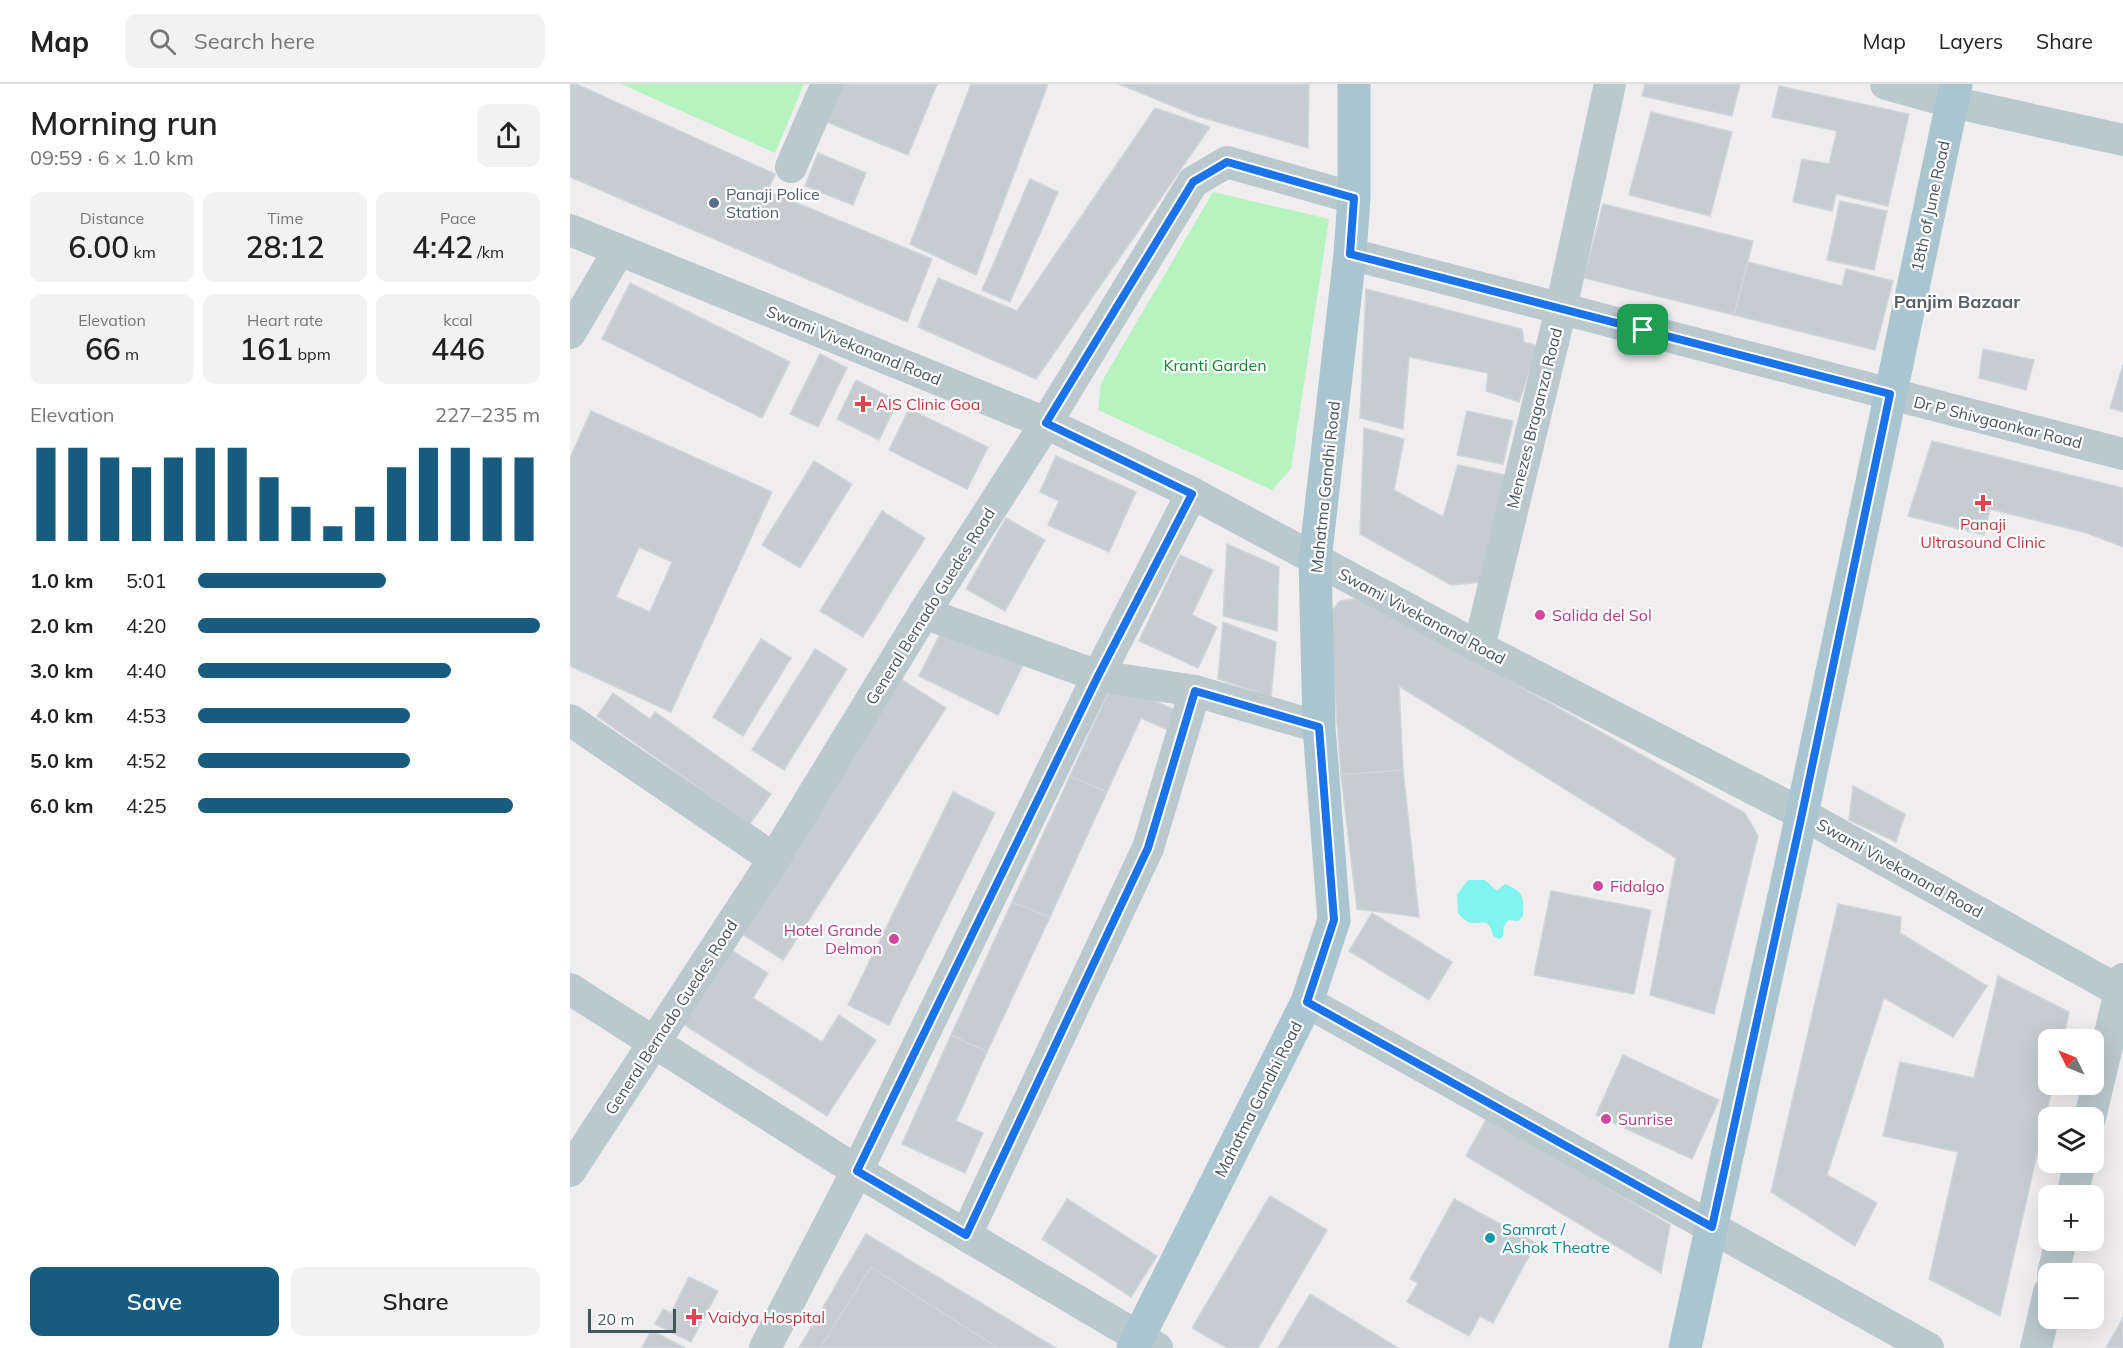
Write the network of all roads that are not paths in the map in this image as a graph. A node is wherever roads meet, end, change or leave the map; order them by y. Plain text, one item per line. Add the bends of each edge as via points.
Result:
1 (827, 84) edge
2 (1354, 84) edge
3 (1610, 84) edge
4 (1886, 84) edge
5 (1954, 93) edge
6 (2123, 140) edge
7 (791, 167) dead end
8 (1354, 198) junction
9 (570, 230) edge
10 (619, 250) junction
11 (1350, 254) junction
12 (1561, 309) junction
13 (570, 333) edge
14 (1890, 394) junction
15 (1046, 423) junction
16 (2123, 454) edge
17 (1192, 494) junction
18 (1315, 560) junction
19 (924, 613) junction
20 (1479, 647) junction
21 (1098, 676) junction
22 (1195, 691) junction
23 (570, 720) edge
24 (1319, 727) junction
25 (1802, 814) junction
26 (774, 859) junction
27 (2122, 988) edge
28 (570, 989) edge
29 (1307, 1002) junction
30 (655, 1042) junction
31 (2093, 1107) edge
32 (857, 1171) junction
33 (570, 1172) edge
34 (1712, 1227) junction
35 (966, 1235) junction
36 (2040, 1329) edge
37 (1143, 1344) edge
38 (765, 1348) edge
39 (1685, 1348) edge
40 (1928, 1348) edge
41 (2036, 1348) edge

1 - 7 street
2 - 8 main road, Mahatma Gandhi Road
3 - 12 street, Menezes Braganza Road
4 - 5 street
5 - 6 street
5 - 14 main road, 18th of June Road
8 - 11 main road, Mahatma Gandhi Road
8 - 15 street, General Bernado Guedes Road via 1227,162 1193,182
9 - 10 street, Swami Vivekanand Road
10 - 13 street
10 - 15 street, Swami Vivekanand Road
11 - 12 street, Dr P Shivgaonkar Road
11 - 18 main road, Mahatma Gandhi Road
12 - 14 street, Dr P Shivgaonkar Road
12 - 20 street, Menezes Braganza Road
14 - 16 street, Dr P Shivgaonkar Road
14 - 25 main road, 18th of June Road
15 - 17 street, Swami Vivekanand Road
15 - 19 street, General Bernado Guedes Road
17 - 18 street, Swami Vivekanand Road
17 - 21 street
18 - 20 street, Swami Vivekanand Road
18 - 24 main road, Mahatma Gandhi Road
19 - 21 street
19 - 26 street, General Bernado Guedes Road
20 - 25 street, Swami Vivekanand Road
21 - 22 street
21 - 32 street
22 - 24 street
22 - 35 street via 1148,848
23 - 26 street
24 - 29 main road, Mahatma Gandhi Road via 1334,920
25 - 27 street, Swami Vivekanand Road
25 - 34 main road, 18th of June Road
26 - 30 street, General Bernado Guedes Road
27 - 31 street
28 - 30 street
29 - 34 street
29 - 37 main road, Mahatma Gandhi Road
30 - 32 street
30 - 33 street, General Bernado Guedes Road
32 - 35 street
32 - 38 street
34 - 39 main road, 18th of June Road
34 - 40 street
35 - 37 street
36 - 41 street

